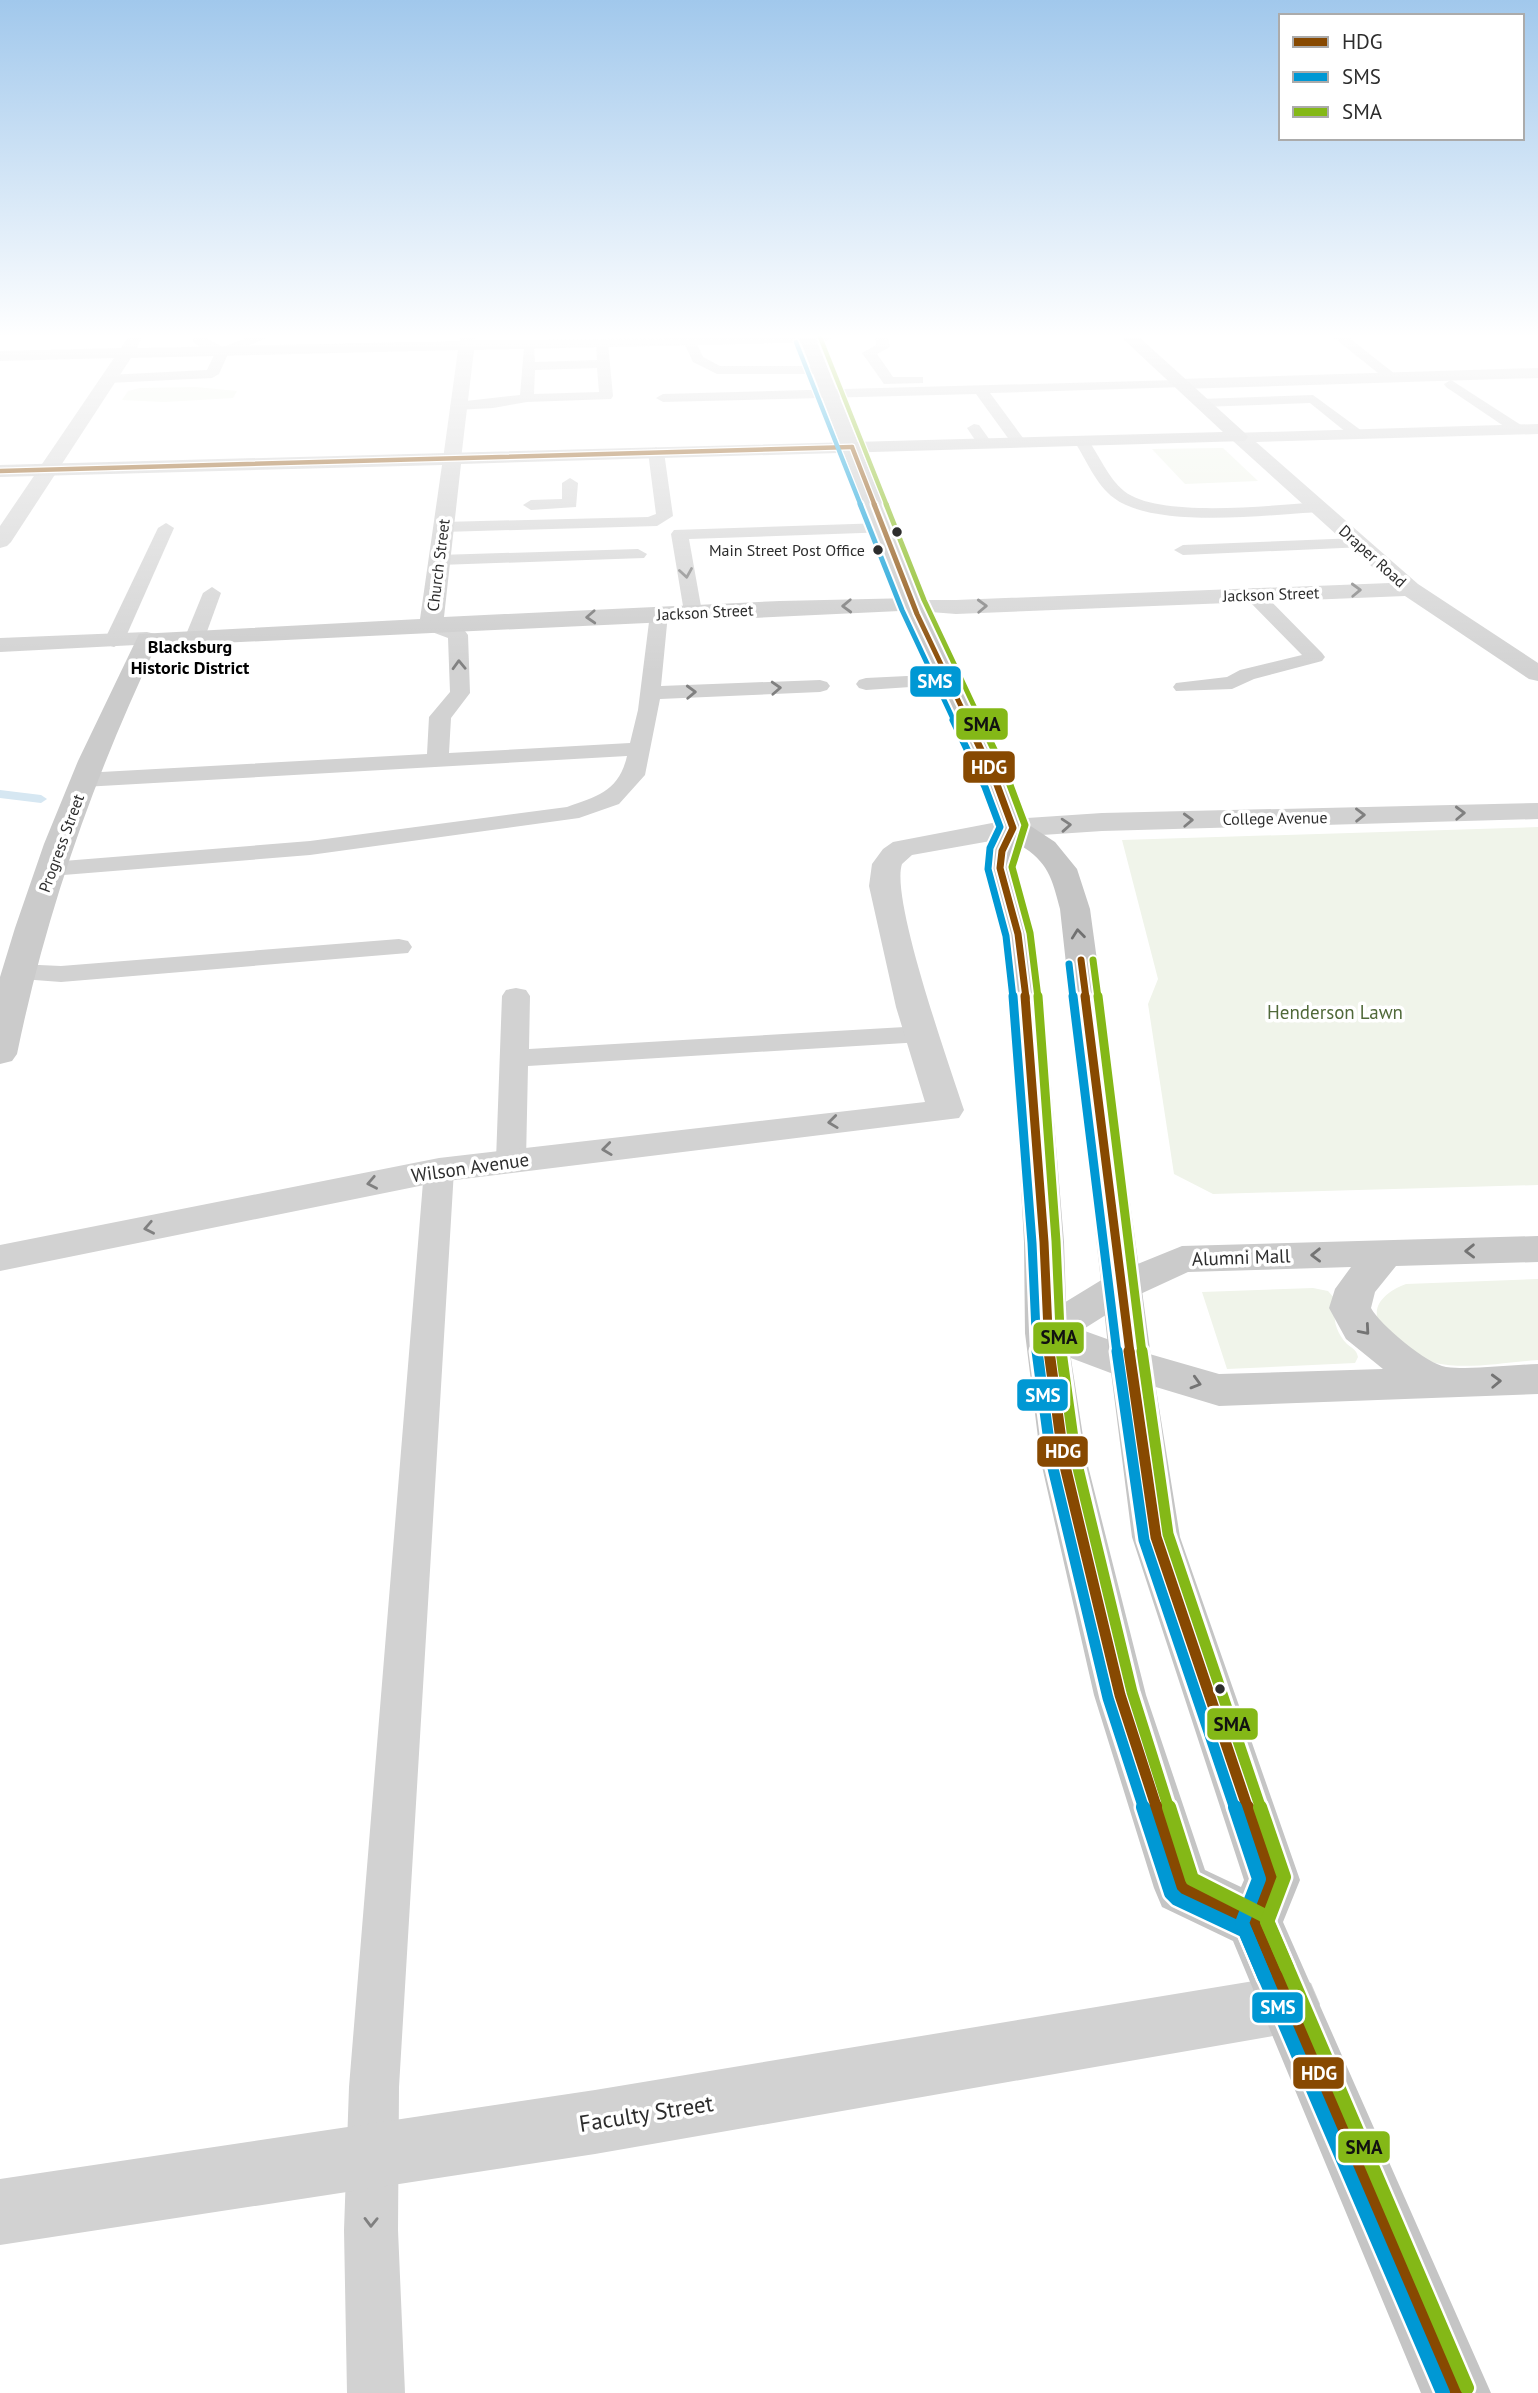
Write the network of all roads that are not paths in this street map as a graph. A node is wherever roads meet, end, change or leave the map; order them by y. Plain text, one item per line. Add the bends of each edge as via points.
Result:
1 (62, 449) edge
2 (453, 449) edge
3 (797, 449) edge
4 (853, 449) edge
5 (1087, 449) edge
6 (1252, 449) edge
7 (656, 453) junction
8 (452, 458) junction
9 (569, 469) junction
10 (48, 470) junction
11 (0, 471) edge
12 (516, 506) dead end
13 (1319, 507) junction
14 (452, 514) junction
15 (166, 528) dead end
16 (884, 528) junction
17 (0, 542) edge
18 (1358, 543) junction
19 (1183, 550) dead end
20 (638, 554) dead end
21 (439, 560) junction
22 (1409, 589) junction
23 (212, 593) dead end
24 (1253, 594) junction
25 (913, 605) junction
26 (693, 612) junction
27 (659, 614) junction
28 (431, 625) junction
29 (195, 637) junction
30 (147, 639) junction
31 (114, 641) junction
32 (0, 645) edge
33 (1538, 674) edge
34 (948, 680) junction
35 (866, 684) dead end
36 (820, 686) dead end
37 (1182, 687) dead end
38 (650, 693) junction
39 (641, 749) junction
40 (438, 760) junction
41 (83, 780) junction
42 (1538, 811) edge
43 (1013, 828) junction
44 (51, 869) junction
45 (399, 947) dead end
46 (9, 972) edge
47 (516, 996) dead end
48 (922, 1034) junction
49 (0, 1054) edge
50 (514, 1058) junction
51 (511, 1160) junction
52 (439, 1170) junction
53 (1538, 1249) edge
54 (1385, 1253) junction
55 (0, 1258) edge
56 (1122, 1286) junction
57 (1046, 1333) junction
58 (1131, 1364) junction
59 (1538, 1379) edge
60 (1437, 1383) junction
61 (1254, 1922) junction
62 (1290, 2004) junction
63 (373, 2154) junction
64 (0, 2211) edge
65 (376, 2393) edge
66 (1456, 2393) edge

1 - 10 street
2 - 8 street, Church Street
3 - 7 street
4 - 16 main road
5 - 13 lane via 1118,495 1148,508 1178,512
6 - 13 street, Draper Road
7 - 9 street
7 - 14 lane via 665,516 651,522
8 - 9 street
8 - 10 street
8 - 14 street, Church Street
9 - 12 lane via 570,504
10 - 11 street
10 - 17 street
13 - 18 street, Draper Road
14 - 21 street, Church Street
15 - 31 lane
16 - 25 main road
16 -> 26 lane via 680,534
18 - 19 lane
18 - 22 street, Draper Road
20 - 21 lane
21 - 28 street, Church Street
24 -> 22 street, Jackson Street
22 - 33 street, Draper Road
23 - 29 lane
25 -> 24 street, Jackson Street
24 - 37 lane via 1315,657 1247,674 1232,683
25 -> 26 street, Jackson Street
25 - 34 main road
26 - 27 street, Jackson Street
27 -> 28 street, Jackson Street
27 - 38 lane
28 - 29 street, Jackson Street
40 -> 28 lane via 440,718 460,693 458,635
29 - 30 street, Jackson Street
30 - 31 street, Jackson Street
30 - 41 street, Progress Street
31 - 32 street, Jackson Street
34 - 35 lane
34 - 43 main road
38 -> 36 lane
38 - 39 lane
39 - 40 lane
39 - 44 lane via 634,775 611,799 571,813 310,848
40 - 41 lane
41 - 44 street, Progress Street
43 -> 42 street, College Avenue
43 - 48 street, College Avenue via 903,848 889,856 884,886
56 -> 43 main road via 1075,909 1066,875 1045,848
43 - 57 main road via 1000,868 1018,934 1029,1027
44 - 46 street, Progress Street
45 - 46 lane via 61,974
46 - 49 street, Progress Street
47 - 50 lane
48 - 50 lane
48 -> 51 street, Wilson Avenue via 946,1110
50 - 51 lane
51 - 52 street, Wilson Avenue
52 -> 55 street, Wilson Avenue
52 - 63 lane
53 -> 54 street, Alumni Mall
54 -> 56 street, Alumni Mall via 1182,1258
54 -> 60 street via 1355,1289 1350,1308 1361,1329 1386,1351
56 - 57 street, Alumni Mall
56 - 58 main road
57 - 58 street
57 - 61 main road via 1064,1462 1079,1528 1120,1695 1182,1888
58 -> 60 street via 1219,1390
58 - 61 main road via 1156,1537 1272,1880
60 -> 59 street
61 - 62 main road
62 - 63 street, Faculty Street via 595,2122
62 - 66 main road
63 - 64 street, Faculty Street
63 -> 65 lane

